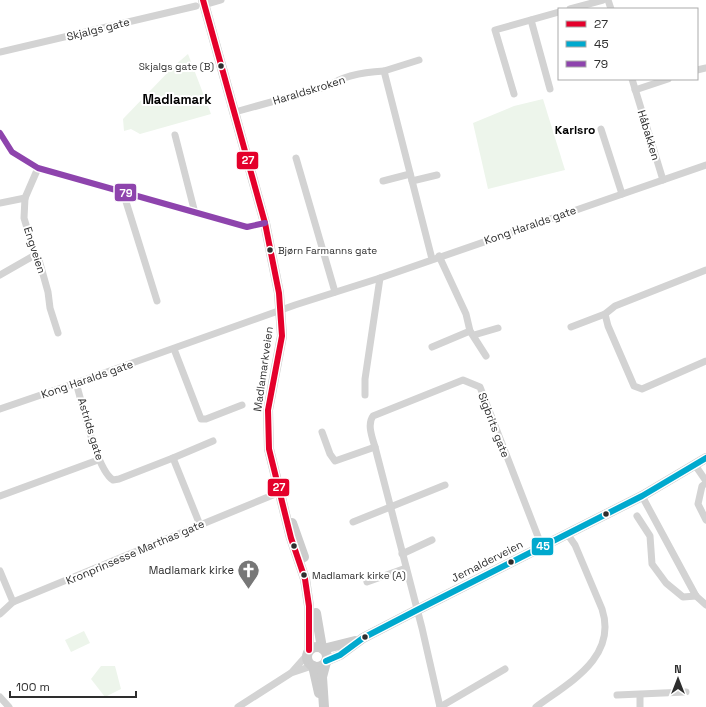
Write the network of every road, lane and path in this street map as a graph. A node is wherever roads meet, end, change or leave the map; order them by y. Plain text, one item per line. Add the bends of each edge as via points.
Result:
1 (221, 0) edge
2 (603, 0) edge
3 (201, 3) edge
4 (574, 8) edge
5 (558, 12) edge
6 (531, 20) junction
7 (0, 52) edge
8 (419, 60) dead end
9 (384, 71) junction
10 (632, 80) edge
11 (665, 80) edge
12 (550, 89) dead end
13 (635, 90) junction
14 (514, 94) dead end
15 (235, 112) junction
16 (601, 129) dead end
17 (0, 133) edge
18 (175, 135) dead end
19 (296, 158) dead end
20 (706, 165) edge
21 (38, 168) junction
22 (437, 175) dead end
23 (411, 178) junction
24 (663, 180) junction
25 (383, 182) dead end
26 (123, 192) junction
27 (622, 194) junction
28 (25, 198) junction
29 (0, 203) edge
30 (195, 214) junction
31 (265, 223) junction
32 (35, 255) junction
33 (435, 258) junction
34 (706, 270) edge
35 (0, 275) edge
36 (380, 278) junction
37 (335, 292) junction
38 (157, 301) dead end
39 (281, 310) junction
40 (605, 314) junction
41 (498, 328) dead end
42 (571, 328) dead end
43 (58, 333) dead end
44 (472, 333) junction
45 (432, 347) dead end
46 (174, 349) junction
47 (486, 356) dead end
48 (706, 361) edge
49 (76, 383) junction
50 (365, 395) dead end
51 (242, 405) dead end
52 (0, 409) edge
53 (322, 432) dead end
54 (213, 441) dead end
55 (374, 447) junction
56 (173, 458) junction
57 (706, 458) edge
58 (98, 460) junction
59 (696, 465) junction
60 (706, 482) edge
61 (445, 485) dead end
62 (277, 486) junction
63 (0, 496) edge
64 (273, 496) dead end
65 (642, 496) junction
66 (390, 508) junction
67 (637, 516) dead end
68 (706, 520) edge
69 (353, 522) dead end
70 (200, 525) junction
71 (568, 535) junction
72 (432, 540) dead end
73 (542, 547) junction
74 (402, 554) junction
75 (406, 568) junction
76 (0, 571) edge
77 (367, 582) dead end
78 (696, 596) junction
79 (13, 602) junction
80 (706, 605) edge
81 (417, 610) junction
82 (0, 614) edge
83 (363, 638) junction
84 (323, 649) junction
85 (308, 653) junction
86 (326, 661) junction
87 (312, 666) junction
88 (504, 669) dead end
89 (291, 673) junction
90 (686, 692) dead end
91 (617, 695) dead end
92 (640, 695) junction
93 (0, 697) edge
94 (9, 707) edge
95 (238, 707) edge
96 (324, 707) edge
97 (440, 707) edge
98 (536, 707) edge
99 (640, 707) edge

1 - 3 street, Skjalgs gate
2 - 4 street
3 - 7 street, Skjalgs gate
3 - 15 main road, Madlamarkveien
5 - 6 street
6 - 12 street
6 - 14 street via 495,30
8 - 9 street, Haraldskroken
9 - 15 street, Haraldskroken via 368,72 335,81 329,86
9 - 23 street
10 - 13 street, Håbakken
11 - 13 street
13 - 24 street, Håbakken
15 - 31 main road, Madlamarkveien
16 - 27 street
17 - 21 street via 12,152
18 - 30 street
19 - 37 street
20 - 24 street, Kong Haralds gate
21 - 26 street
21 - 28 street, Engveien
22 - 23 street
23 - 25 street
23 - 33 street
24 - 27 street, Kong Haralds gate
26 - 30 street
26 - 38 street
27 - 33 street, Kong Haralds gate
28 - 29 street
28 - 32 street, Engveien via 24,218
30 - 31 street via 247,228
31 - 39 main road, Madlamarkveien via 280,293
32 - 35 street
32 - 43 street, Engveien via 39,260
33 - 36 street, Kong Haralds gate
33 - 44 street via 466,314
34 - 40 street via 615,306
36 - 37 street, Kong Haralds gate
36 - 50 street via 365,379
37 - 39 street, Kong Haralds gate
39 - 46 street, Kong Haralds gate
39 - 62 main road, Madlamarkveien via 282,336 268,410 269,449
40 - 42 street
40 - 48 street via 634,386 638,388 642,389
41 - 44 street
44 - 45 street
44 - 47 street
46 - 49 street, Kong Haralds gate
46 - 51 street via 201,419
49 - 52 street, Kong Haralds gate
49 - 58 street, Astrids gate
53 - 55 street via 335,461
54 - 56 street, Astrids gate
55 - 66 street
55 - 73 street, Sigbrits gate via 370,424 373,416 463,380 480,387
56 - 58 street, Astrids gate via 116,480 108,476
56 - 70 street
57 - 59 main road, Jernalderveien
58 - 63 street
59 - 60 street
59 - 65 main road, Jernalderveien
60 - 68 street via 702,486 698,504
61 - 66 street
62 - 84 main road, Madlamarkveien via 311,577
62 - 85 main road, Madlamarkveien via 305,579 310,606
64 - 70 street, Kronprinsesse Marthas gate
65 - 71 main road, Jernalderveien
65 - 78 street
66 - 69 street
66 - 74 street
67 - 78 street via 650,536 652,564 666,583 683,597
70 - 79 street, Kronprinsesse Marthas gate
71 - 73 main road, Jernalderveien
71 - 98 street via 575,545 602,609 604,637 595,659 586,671
72 - 74 street
73 - 81 main road, Jernalderveien
74 - 75 street
75 - 77 street
75 - 81 street
76 - 79 street
78 - 80 street
79 - 82 street, Kronprinsesse Marthas gate
81 - 83 main road, Jernalderveien
81 - 97 street
83 - 84 main road, Jernalderveien
83 - 86 main road, Jernalderveien via 340,655
84 - 85 main road via 315,647
84 - 86 main road via 327,655
85 - 87 main road via 308,662
85 - 89 street
86 - 87 main road via 320,666
86 - 96 main road via 322,677
87 - 89 street
87 - 96 main road
88 - 97 street
89 - 95 street
90 - 92 street
91 - 92 street
92 - 99 street
93 - 94 street

